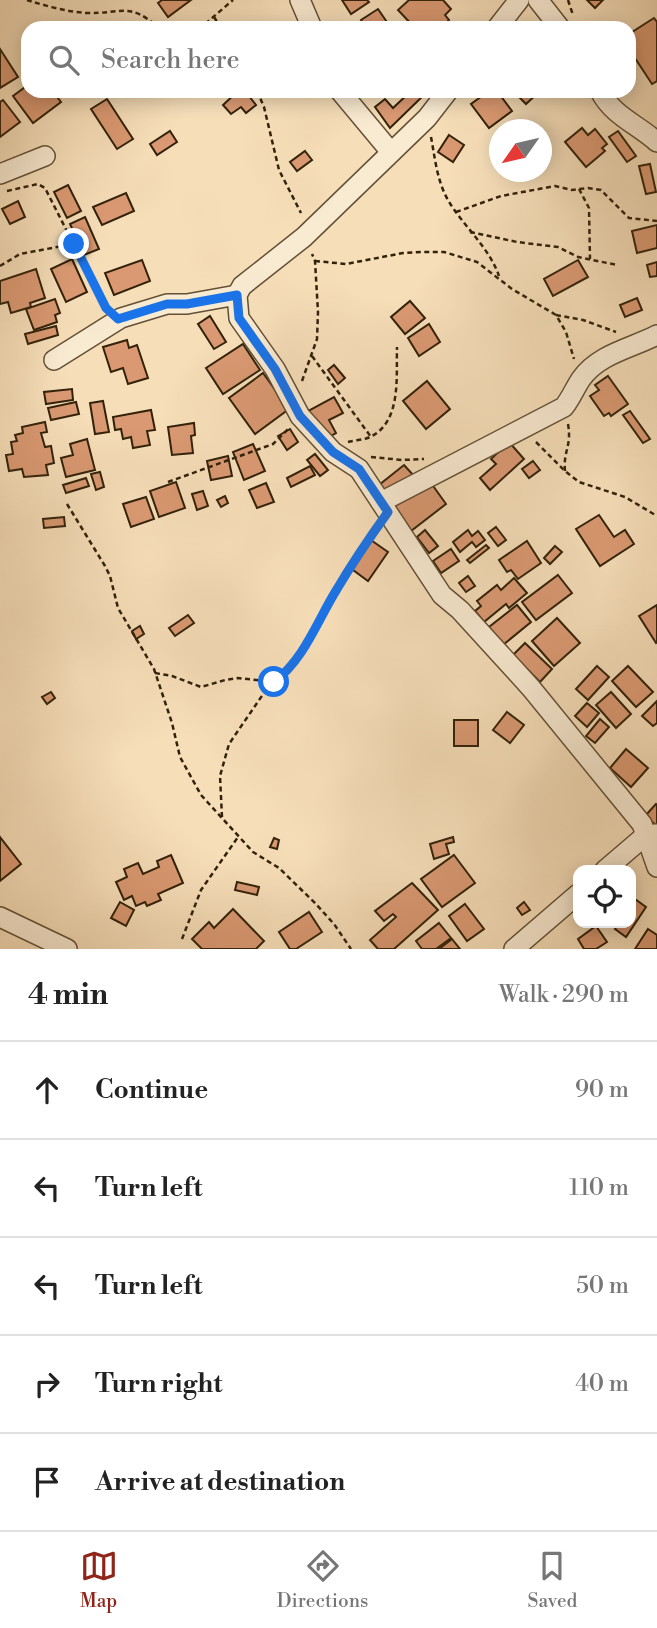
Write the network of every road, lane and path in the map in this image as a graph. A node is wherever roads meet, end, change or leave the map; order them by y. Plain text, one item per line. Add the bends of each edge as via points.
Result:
1 (27, 0) edge
2 (233, 0) edge
3 (300, 0) edge
4 (519, 0) edge
5 (538, 0) edge
6 (214, 17) junction
7 (151, 21) edge
8 (209, 21) edge
9 (217, 21) edge
10 (309, 21) edge
11 (502, 21) edge
12 (554, 21) edge
13 (260, 98) edge
14 (346, 98) edge
15 (443, 98) edge
16 (605, 98) edge
17 (427, 118) junction
18 (657, 142) edge
19 (390, 151) junction
20 (45, 156) dead end
21 (0, 174) edge
22 (1, 189) edge
23 (579, 189) junction
24 (456, 212) junction
25 (657, 221) edge
26 (470, 232) junction
27 (307, 235) junction
28 (74, 244) junction
29 (590, 259) junction
30 (315, 261) junction
31 (617, 265) dead end
32 (0, 266) edge
33 (500, 279) junction
34 (237, 295) junction
35 (556, 315) junction
36 (118, 319) junction
37 (650, 338) edge
38 (397, 347) dead end
39 (312, 356) junction
40 (54, 360) dead end
41 (581, 378) junction
42 (288, 395) junction
43 (564, 407) junction
44 (300, 416) junction
45 (524, 429) junction
46 (370, 437) junction
47 (328, 446) junction
48 (360, 455) dead end
49 (431, 459) dead end
50 (565, 471) junction
51 (168, 482) dead end
52 (67, 505) dead end
53 (385, 507) junction
54 (657, 516) edge
55 (155, 673) junction
56 (274, 682) junction
57 (222, 817) junction
58 (652, 835) edge
59 (238, 836) junction
60 (612, 865) edge
61 (657, 867) edge
62 (573, 898) edge
63 (0, 917) edge
64 (182, 939) dead end
65 (67, 949) edge
66 (351, 949) edge
67 (514, 949) edge

1 - 7 path via 87,13 135,10
2 - 6 path
3 - 10 street
4 - 11 street
5 - 12 street
6 - 8 path
6 - 9 path
13 - 27 path via 279,170
14 - 19 street
15 - 17 street
16 - 18 street via 617,114
17 - 19 street
17 - 24 path via 439,181
19 - 27 street
20 - 21 street
22 - 28 path via 44,186
23 - 24 path via 549,187 501,196
23 - 25 path via 603,191 629,218
23 - 29 path via 589,208
24 - 26 path
26 - 29 path via 558,247
26 - 33 path via 495,264
27 - 30 path
27 - 34 street via 242,286
28 - 32 path via 20,254
28 - 36 path via 106,308
29 - 31 path
30 - 33 path via 346,264 402,253 444,252 477,262
30 - 39 path via 318,312
33 - 35 path
34 - 36 street via 167,304
34 - 42 street via 239,318
35 - 37 path
35 - 41 path
36 - 40 street
37 - 41 street via 596,363
38 - 46 path via 394,407
39 - 42 path via 302,382
39 - 46 path
41 - 43 street
42 - 44 street
43 - 45 street
43 - 50 path via 570,439
44 - 47 street
44 - 51 path via 273,444
45 - 50 path
45 - 53 street
46 - 47 path
47 - 53 street via 359,469
48 - 49 path
50 - 54 path via 579,482 625,497
52 - 55 path via 105,566 118,608
53 - 56 path via 309,642
53 - 58 street via 442,595 531,688
55 - 56 path via 201,687 238,678
55 - 57 path via 185,769
56 - 57 path via 226,750 220,776
57 - 59 path
58 - 60 street
58 - 61 street
59 - 64 path via 201,890
59 - 66 path via 315,903
62 - 67 street
63 - 65 street

